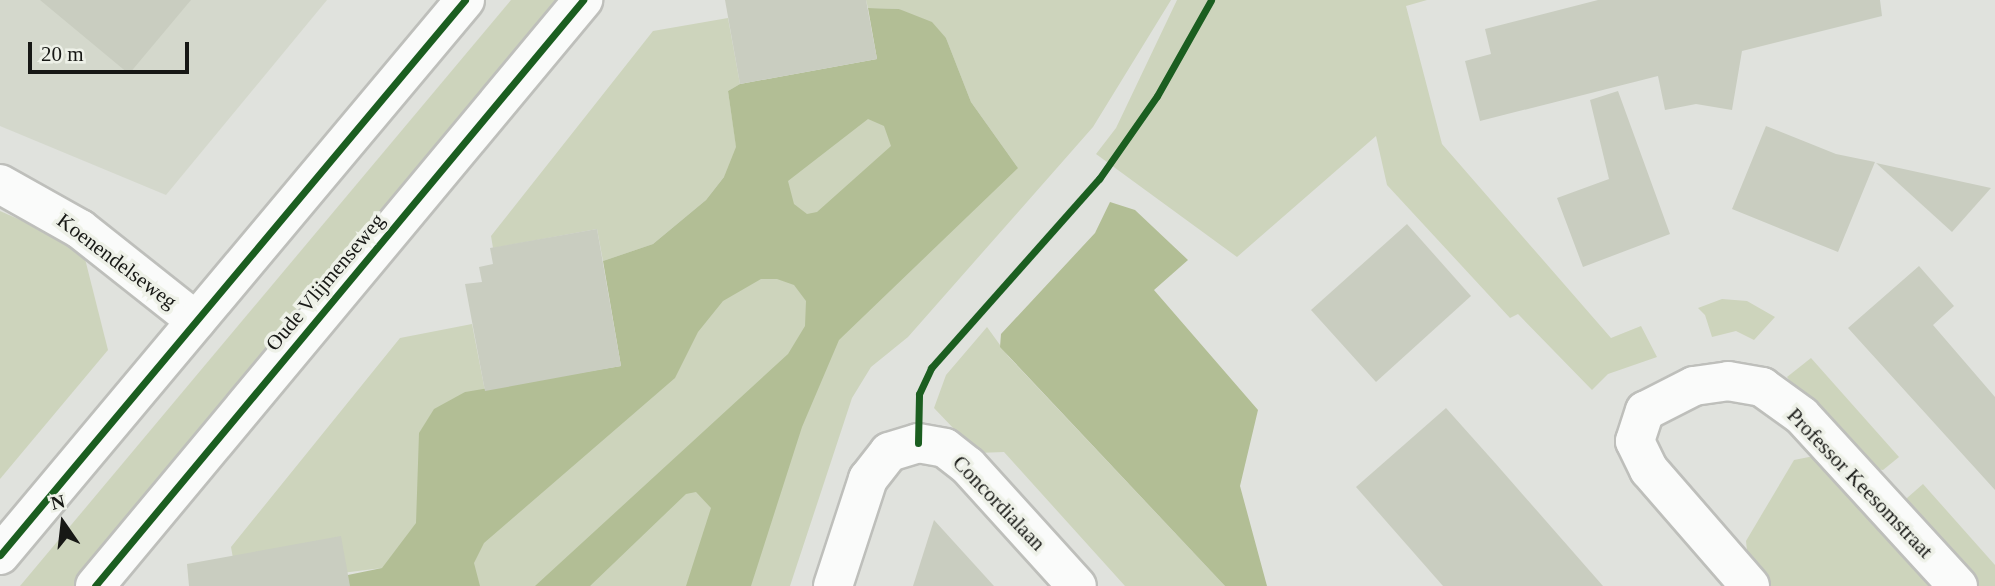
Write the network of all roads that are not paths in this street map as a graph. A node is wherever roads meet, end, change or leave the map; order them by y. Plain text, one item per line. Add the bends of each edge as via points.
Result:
1 (465, 0) edge
2 (583, 0) edge
3 (0, 184) edge
4 (196, 321) junction
5 (0, 555) edge
6 (95, 586) edge
7 (833, 586) edge
8 (1077, 586) edge
9 (1750, 586) edge
10 (1958, 586) edge

1 - 4 street
2 - 6 street, Oude Vlijmenseweg
3 - 4 street, Koenendelseweg via 80,229
4 - 5 street
7 - 8 street, Concordialaan via 869,479 889,452 918,443 945,448 968,466
9 - 10 street, Professor Keesomstraat via 1649,470 1635,441 1645,411 1694,386 1728,381 1762,387 1802,416

